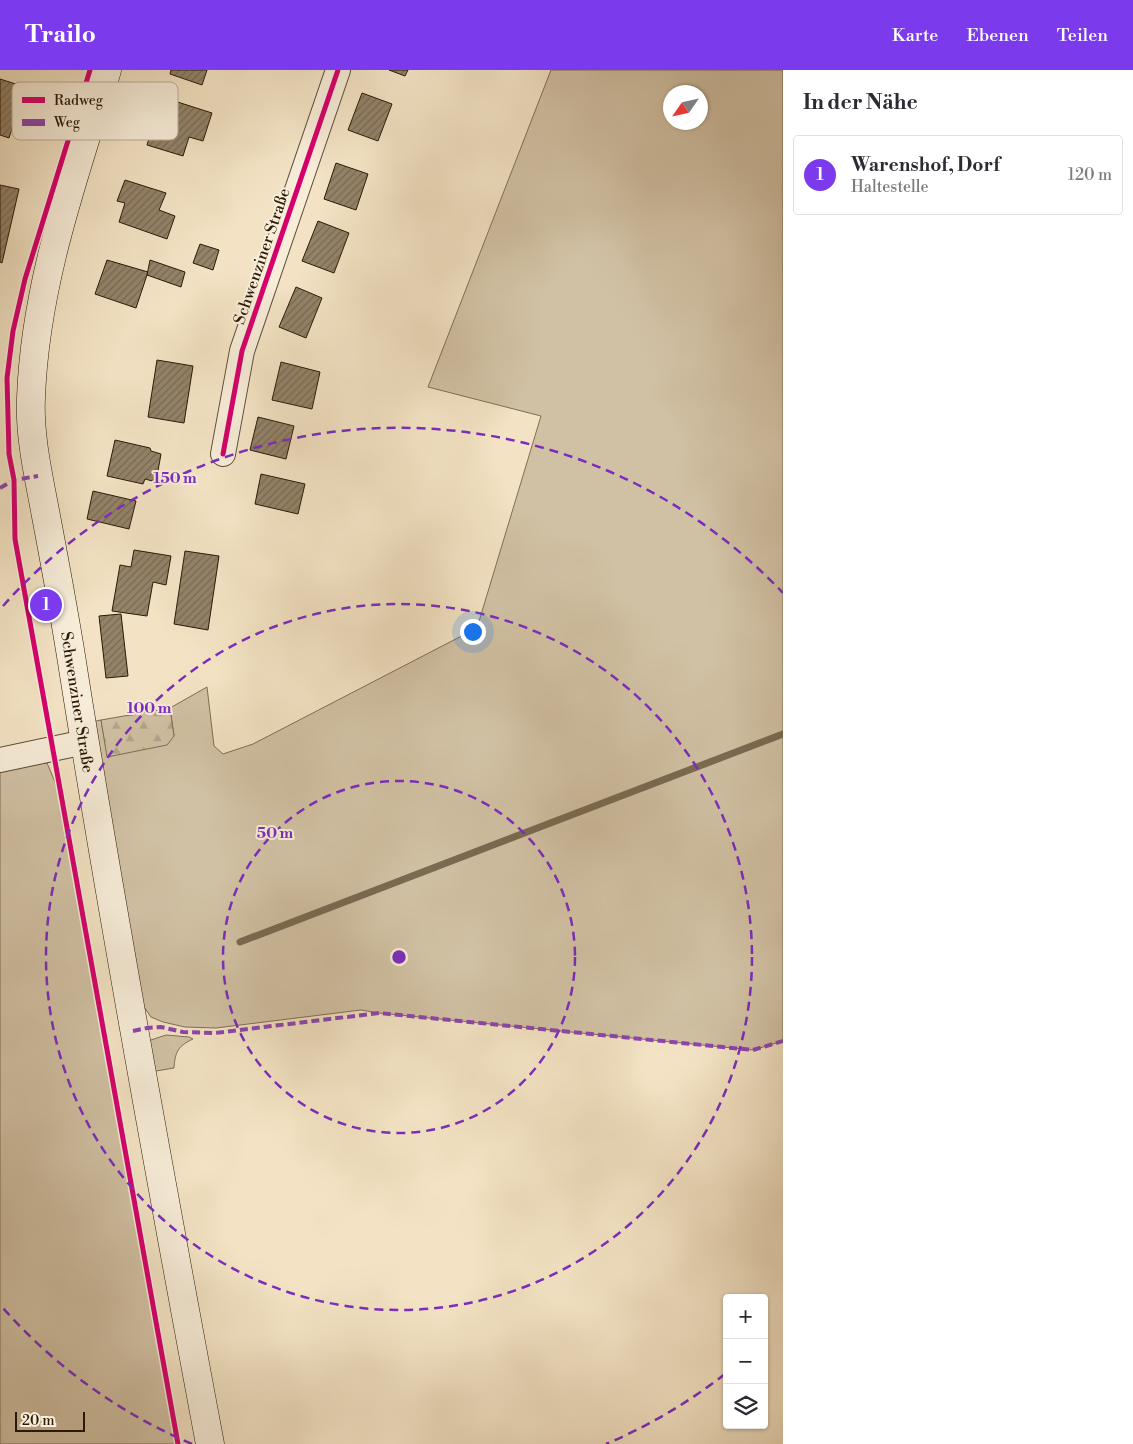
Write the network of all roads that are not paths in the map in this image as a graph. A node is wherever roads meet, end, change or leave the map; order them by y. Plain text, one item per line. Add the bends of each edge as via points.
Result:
1 (107, 70) edge
2 (338, 70) edge
3 (103, 82) edge
4 (85, 140) edge
5 (222, 454) dead end
6 (84, 742) junction
7 (0, 760) edge
8 (210, 1444) edge

1 - 3 main road, Schwenziner Straße
2 - 5 street, Schwenziner Straße via 242,351
4 - 6 main road, Schwenziner Straße via 53,245 36,330 31,398 38,476
6 - 7 street
6 - 8 main road, Schwenziner Straße

